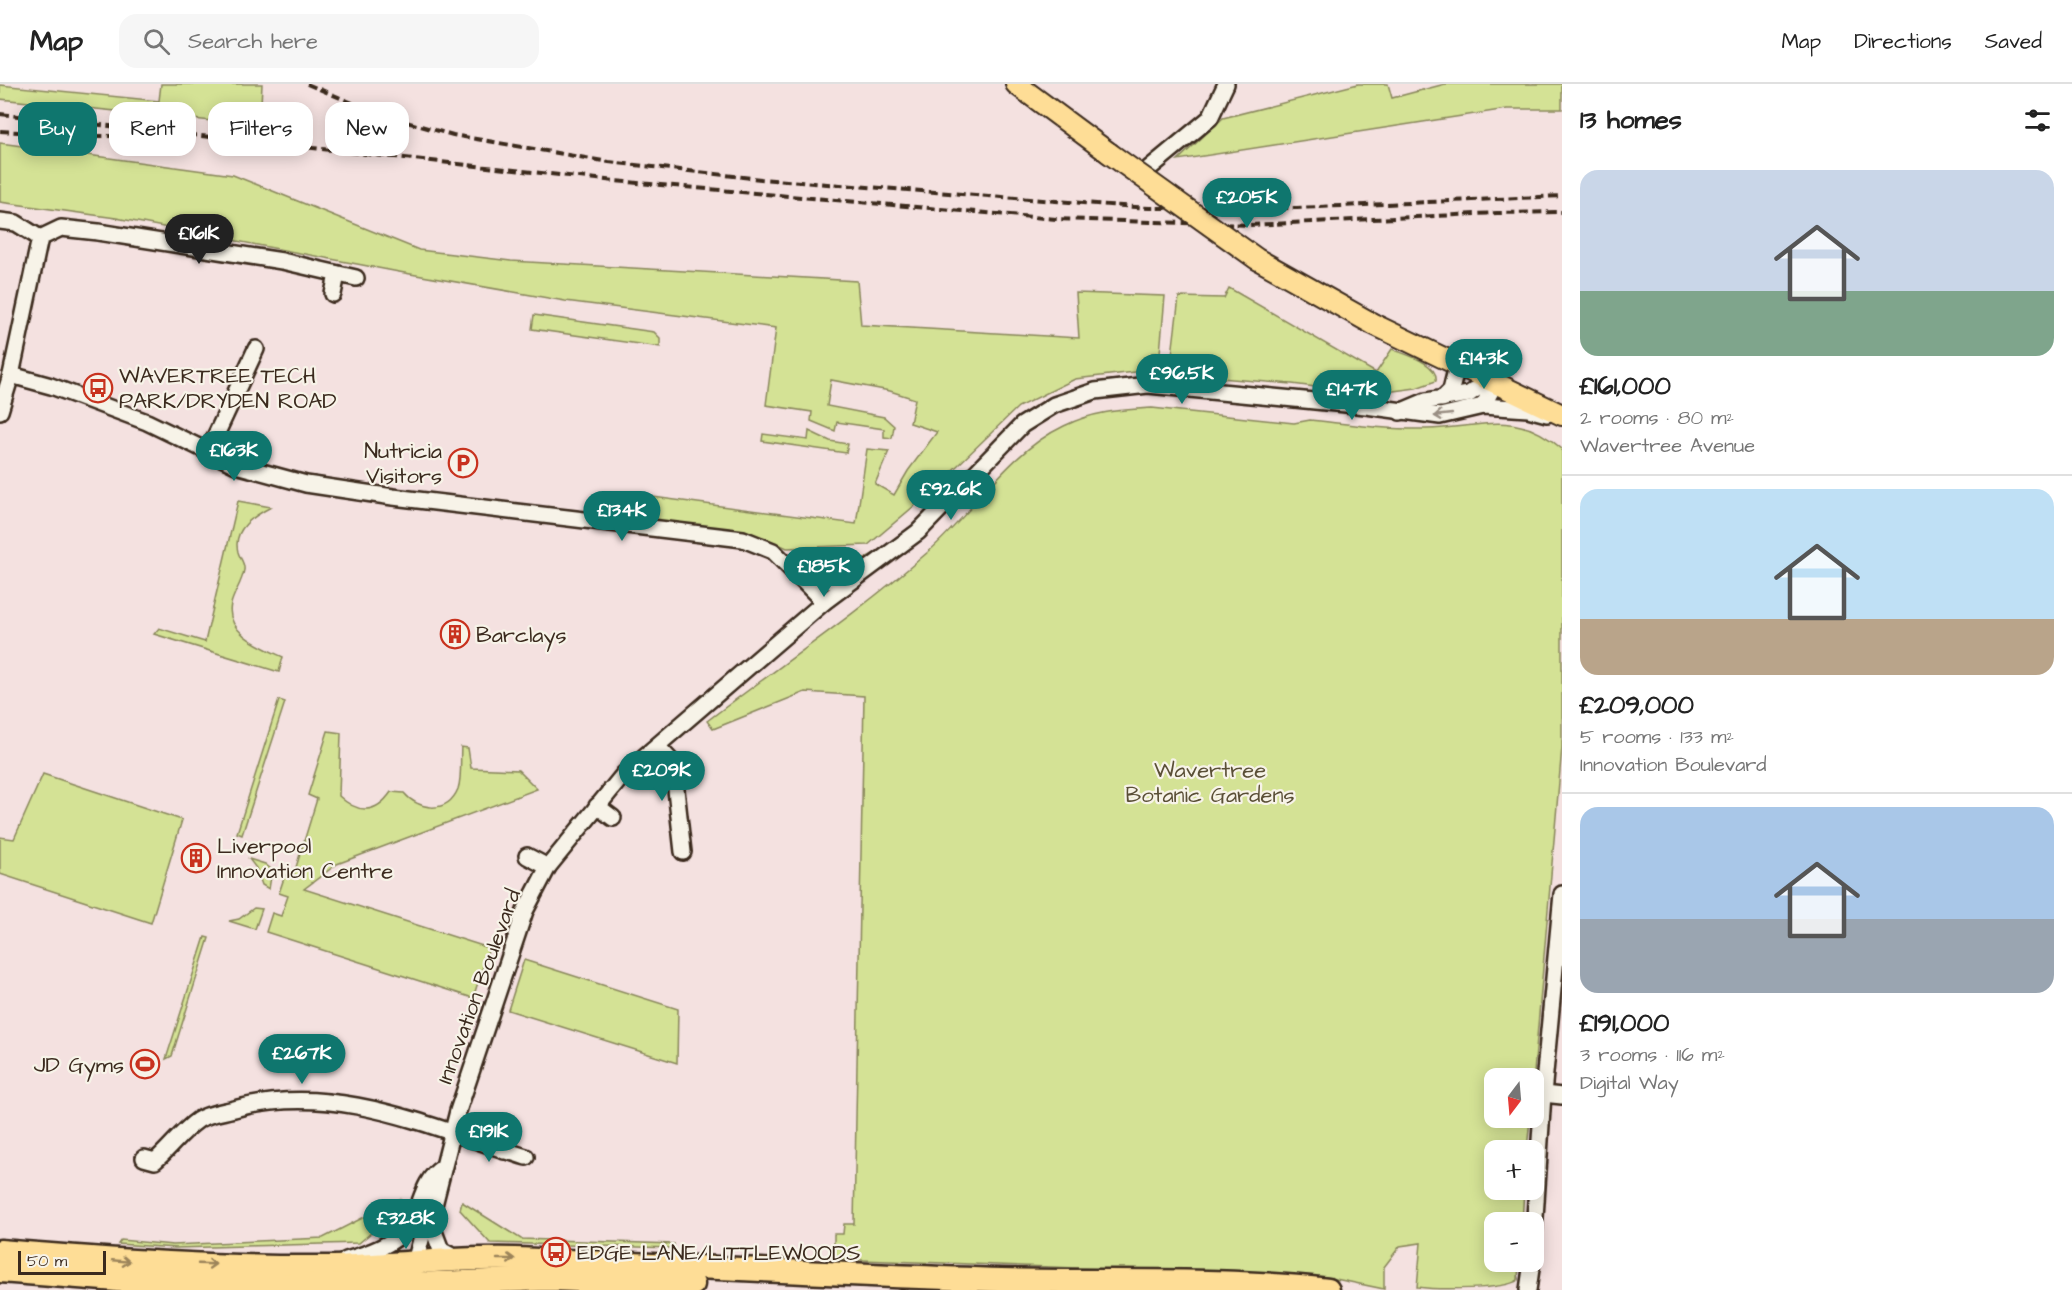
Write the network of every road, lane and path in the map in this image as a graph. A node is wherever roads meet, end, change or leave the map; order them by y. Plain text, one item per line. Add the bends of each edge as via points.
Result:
1 (1016, 84) edge
2 (1226, 84) edge
3 (1140, 176) junction
4 (0, 220) edge
5 (40, 238) junction
6 (337, 274) junction
7 (356, 278) dead end
8 (333, 294) dead end
9 (256, 349) dead end
10 (1457, 366) junction
11 (11, 375) junction
12 (1489, 380) junction
13 (1442, 399) junction
14 (1483, 406) junction
15 (0, 411) edge
16 (1400, 412) junction
17 (1562, 416) edge
18 (208, 452) junction
19 (796, 574) junction
20 (856, 579) junction
21 (824, 602) junction
22 (657, 746) junction
23 (597, 806) junction
24 (613, 818) dead end
25 (683, 852) dead end
26 (527, 856) dead end
27 (548, 867) junction
28 (1562, 894) edge
29 (1544, 1083) edge
30 (1544, 1094) edge
31 (1562, 1096) edge
32 (1541, 1128) edge
33 (510, 1131) dead end
34 (457, 1136) junction
35 (504, 1151) junction
36 (526, 1157) dead end
37 (144, 1158) dead end
38 (442, 1168) junction
39 (1535, 1212) edge
40 (429, 1221) junction
41 (408, 1227) junction
42 (0, 1251) edge
43 (461, 1260) junction
44 (324, 1267) junction
45 (0, 1271) edge
46 (1531, 1272) edge
47 (408, 1276) edge
48 (303, 1288) edge
49 (850, 1290) edge
50 (1328, 1290) edge
51 (1528, 1290) edge

1 - 3 main road, bridge
2 - 3 street via 1210,118
3 - 10 main road, bridge via 1257,259
4 - 5 street via 16,223
5 - 6 street via 61,228 98,232 282,261
5 - 11 street
6 - 7 street
6 - 8 street
9 - 18 street
10 - 12 main road
10 - 13 street via 1451,390
11 - 15 street
11 - 18 street via 147,422
12 - 13 street via 1469,394
12 - 14 street via 1490,393
12 - 17 main road
13 - 16 street
14 -> 16 street, Innovation Boulevard via 1440,416
14 - 17 street, Innovation Boulevard
16 - 20 street, Innovation Boulevard via 1148,385 1095,391 1054,405 1022,425 918,532
18 - 19 street via 237,465 306,484 743,539 773,551
19 - 20 street via 825,581
19 - 21 street
20 - 21 street, Innovation Boulevard
21 - 22 street, Innovation Boulevard
22 - 23 street, Innovation Boulevard via 624,774
22 - 25 street via 673,763
23 - 24 street
23 - 27 street, Innovation Boulevard
26 - 27 street
27 - 34 street, Innovation Boulevard via 525,911 504,969
28 - 29 street
30 - 31 street
32 - 39 street
33 - 35 street
34 - 35 street
34 - 37 street via 392,1112 340,1102 278,1102 250,1105 200,1119 155,1161
34 - 38 street, Innovation Boulevard
35 - 36 street
38 - 40 street, Innovation Boulevard
38 - 41 street via 431,1175
40 - 43 street via 445,1255
40 - 47 street, Innovation Boulevard
41 - 44 street via 384,1245
41 - 47 street
42 -> 44 highway via 148,1263
43 - 47 highway
43 -> 50 highway via 974,1279 1247,1284
44 - 47 highway
45 - 48 highway via 156,1283
46 - 51 street
47 - 48 highway
47 - 49 highway

